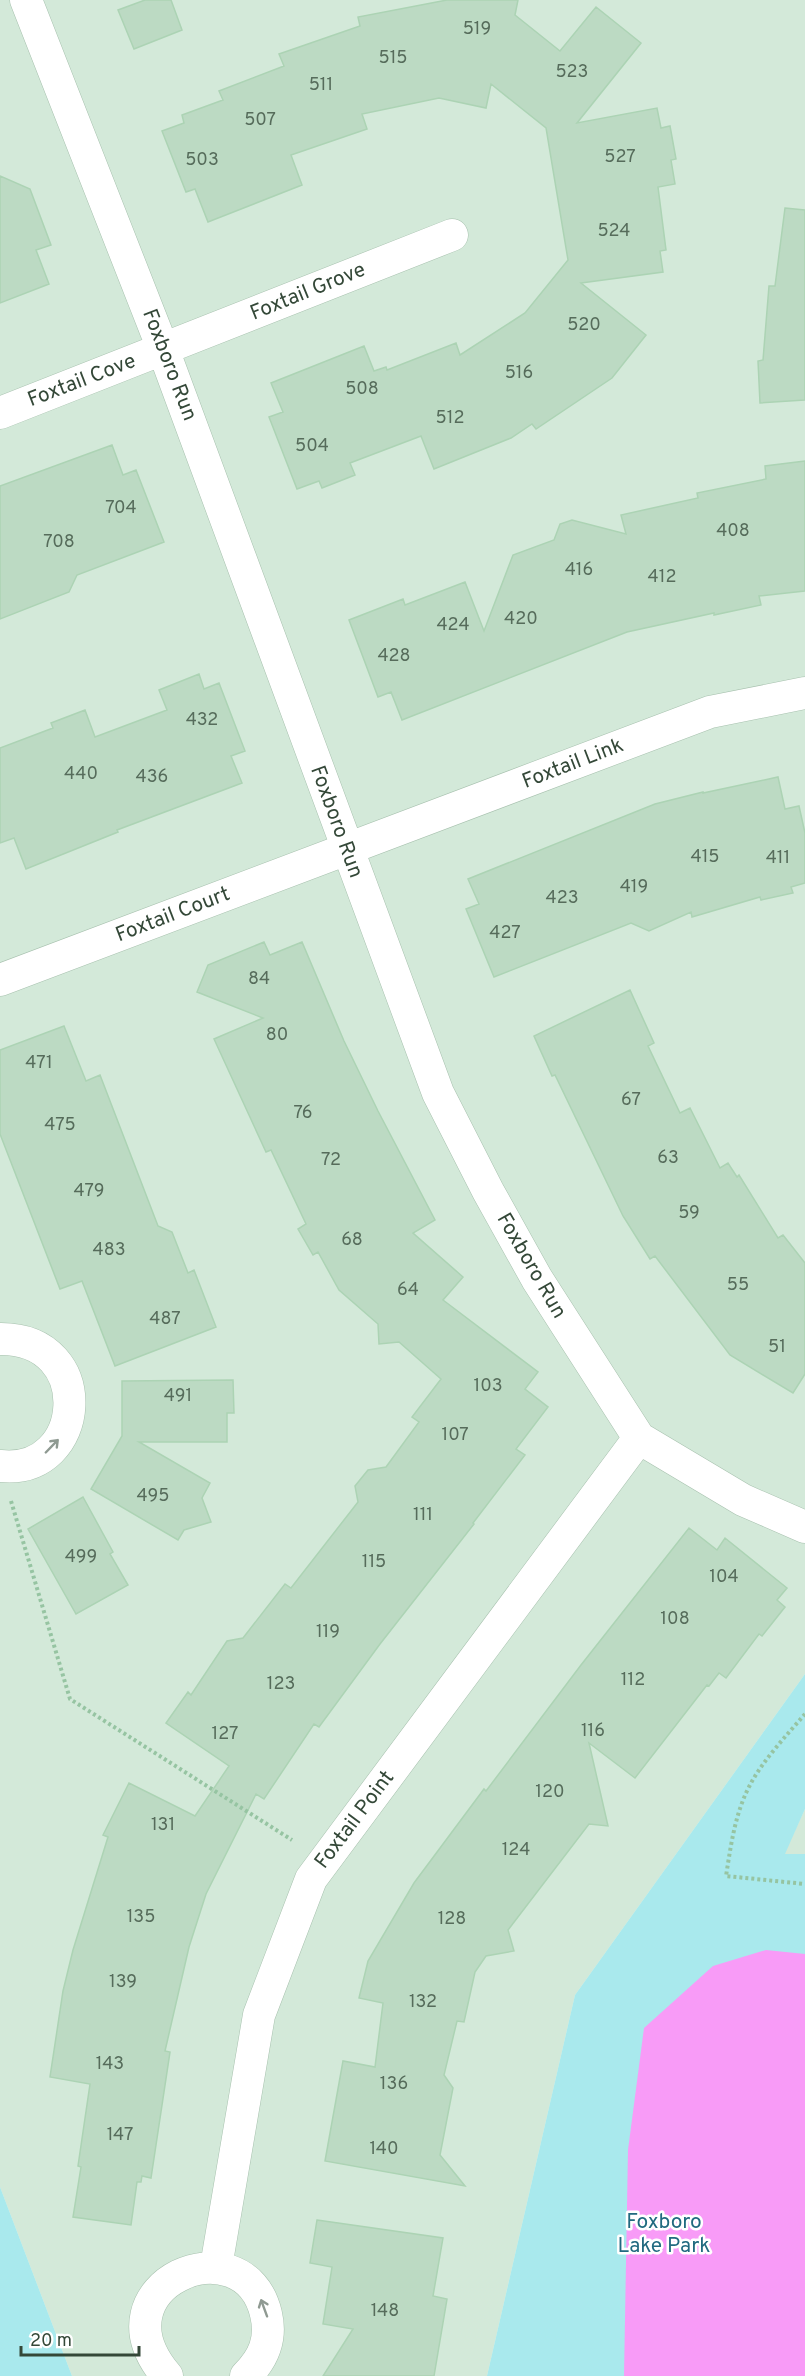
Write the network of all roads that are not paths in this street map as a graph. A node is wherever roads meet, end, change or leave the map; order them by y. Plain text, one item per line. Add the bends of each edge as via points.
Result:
1 (26, 0) edge
2 (452, 235) dead end
3 (163, 349) junction
4 (0, 413) edge
5 (805, 693) edge
6 (346, 851) junction
7 (0, 980) edge
8 (0, 1339) edge
9 (639, 1438) junction
10 (1, 1466) edge
11 (805, 1527) edge
12 (216, 2268) junction
13 (167, 2376) edge
14 (246, 2376) edge

1 - 3 street, Foxboro Run
2 - 3 street, Foxtail Grove
3 - 4 street, Foxtail Cove
3 - 6 street, Foxboro Run
5 - 6 street, Foxtail Link via 710,712
6 - 7 street, Foxtail Court
6 - 9 street, Foxboro Run via 438,1093 537,1279
10 -> 8 street via 30,1462 49,1451 70,1416 70,1394 65,1374 52,1357 36,1345
9 - 11 street, Foxboro Run via 743,1500
9 - 12 street, Foxtail Point via 311,1879 259,2014
12 - 13 street via 196,2268 177,2275 150,2303 145,2322 146,2342 154,2361
14 -> 12 street via 258,2364 267,2345 269,2325 264,2304 236,2274

